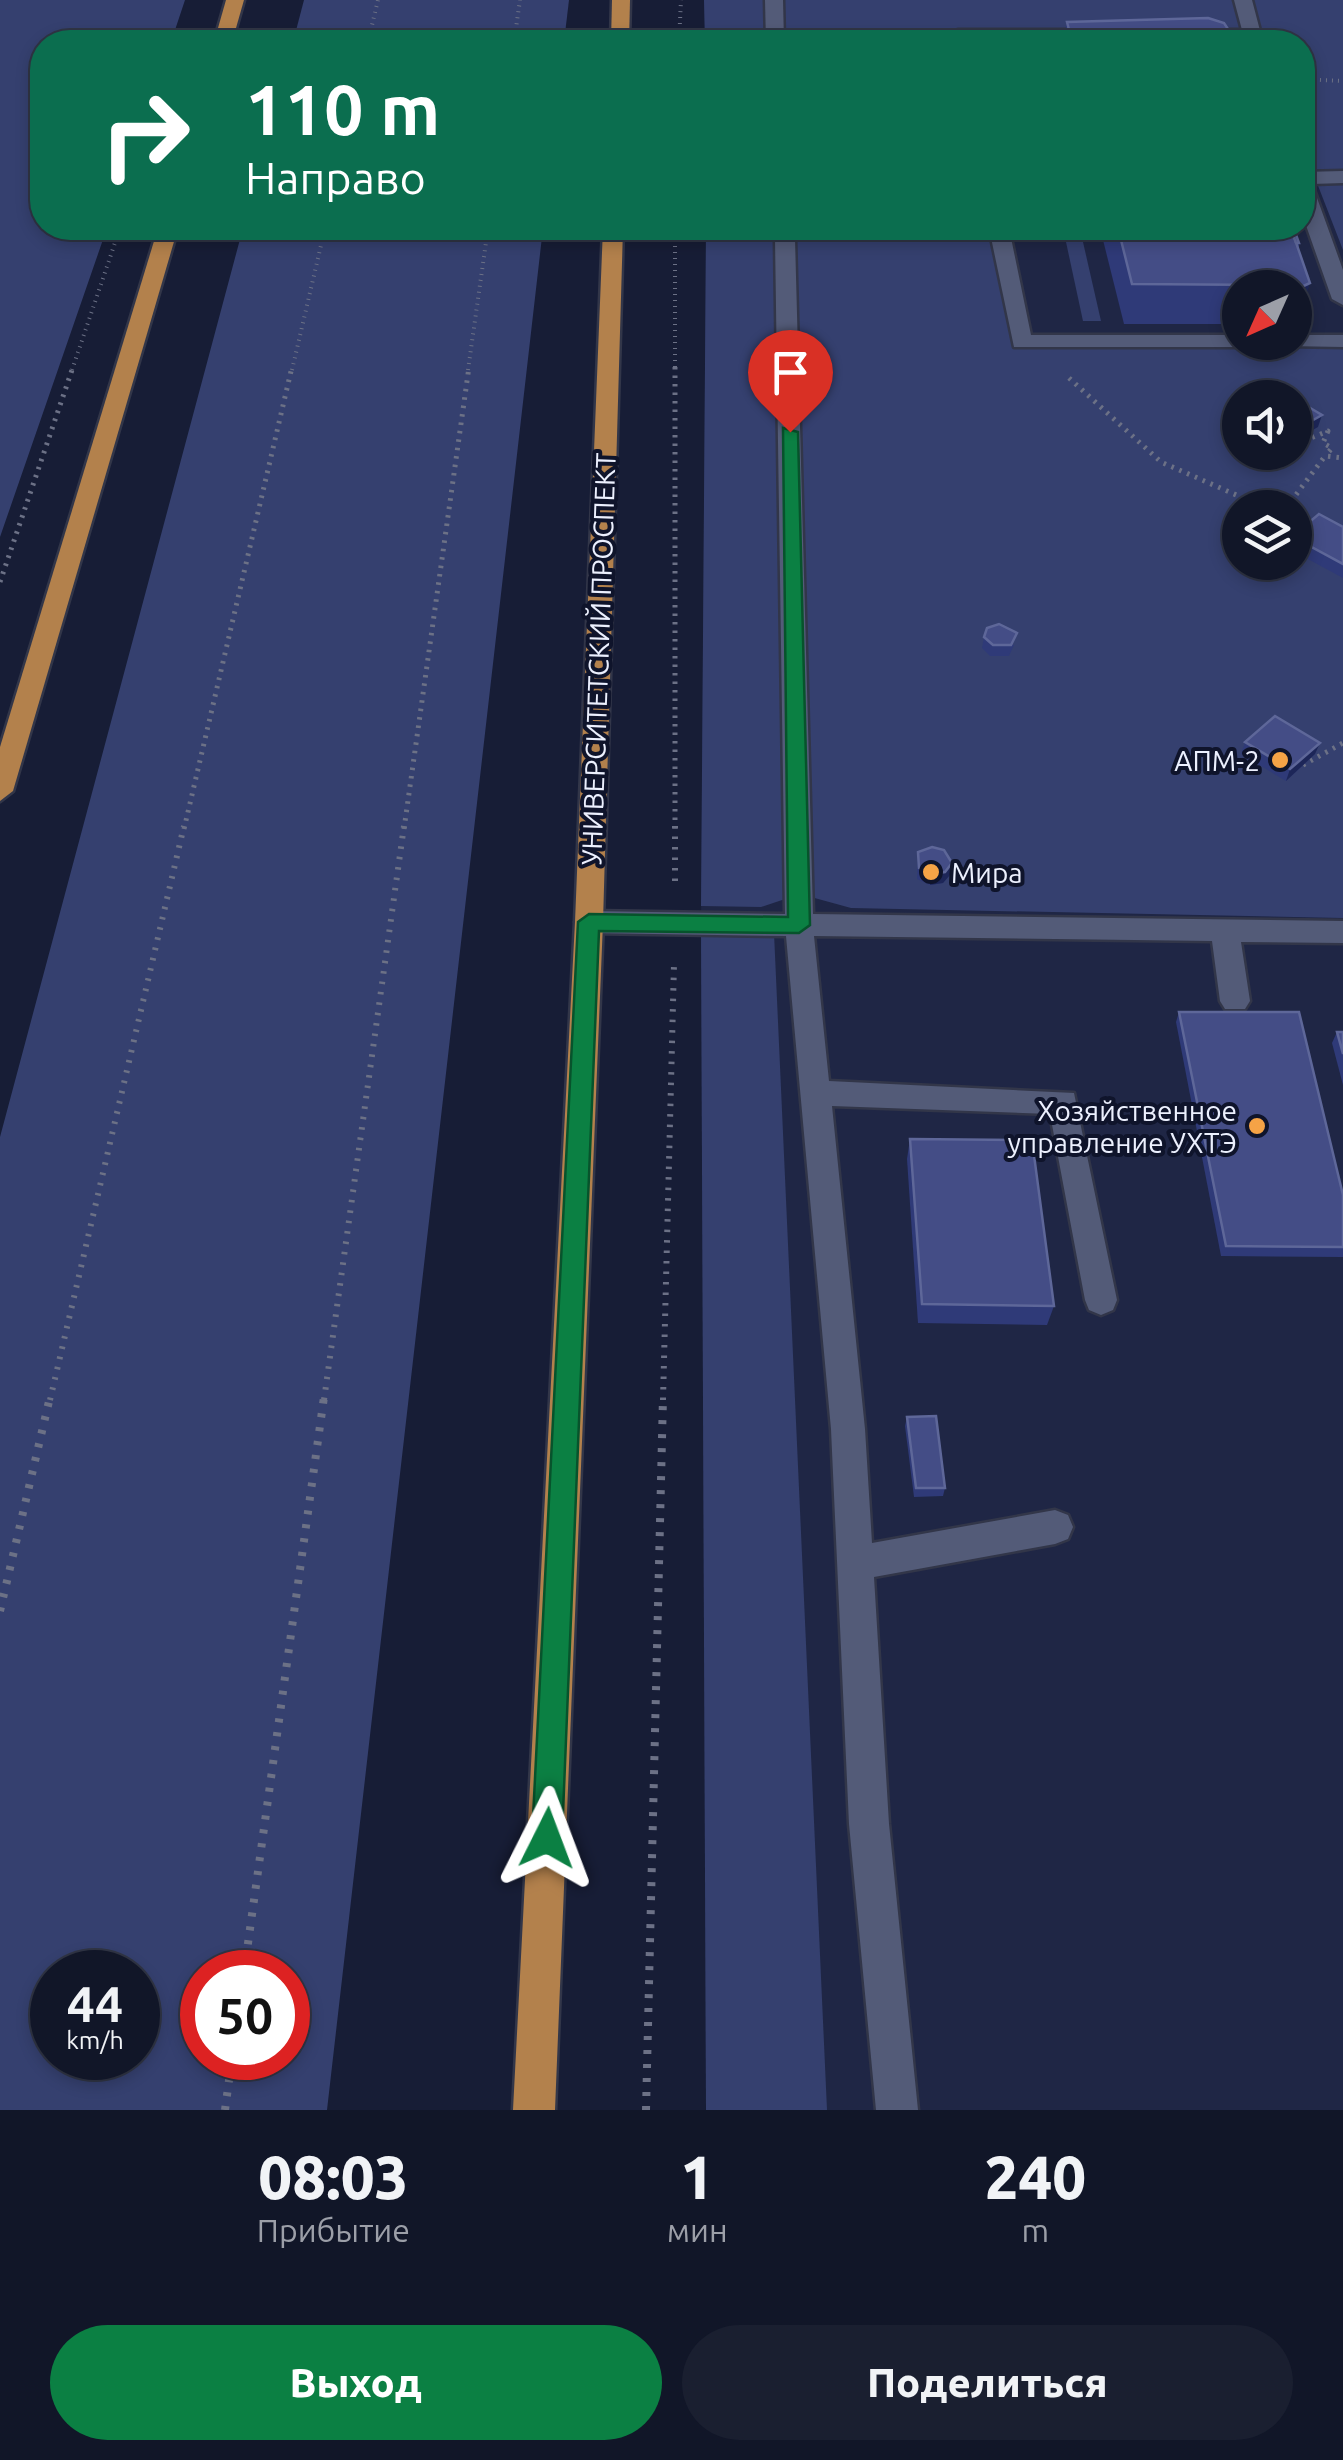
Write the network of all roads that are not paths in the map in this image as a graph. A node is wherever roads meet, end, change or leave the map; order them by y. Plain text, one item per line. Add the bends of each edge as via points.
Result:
1 (235, 0) edge
2 (621, 0) edge
3 (774, 0) edge
4 (1243, 0) edge
5 (226, 30) edge
6 (620, 30) edge
7 (774, 30) edge
8 (1250, 30) edge
9 (1343, 178) edge
10 (1315, 180) edge
11 (1315, 218) edge
12 (164, 240) edge
13 (613, 240) edge
14 (785, 240) edge
15 (1001, 240) edge
16 (1343, 299) edge
17 (1222, 341) edge
18 (1312, 341) edge
19 (1343, 341) edge
20 (0, 791) edge
21 (589, 922) junction
22 (799, 925) junction
23 (1225, 930) junction
24 (1343, 932) edge
25 (1235, 1001) dead end
26 (814, 1093) junction
27 (1100, 1300) dead end
28 (1055, 1527) dead end
29 (856, 1563) junction
30 (534, 2110) edge
31 (897, 2110) edge

1 - 5 main road
2 - 6 main road
3 - 7 lane
4 - 8 lane
9 - 10 lane
11 - 16 lane
12 - 20 main road
13 - 21 main road, УНИВЕРСИТЕТСКИЙ ПРОСПЕКТ
14 - 22 lane
15 - 17 lane via 1022,342
18 - 19 lane
21 - 22 lane
21 - 30 main road, УНИВЕРСИТЕТСКИЙ ПРОСПЕКТ
22 - 23 lane
22 - 26 lane
23 - 24 lane
23 - 25 lane
26 - 27 lane via 1063,1102
26 - 29 lane
28 - 29 lane
29 - 31 lane via 870,1824

